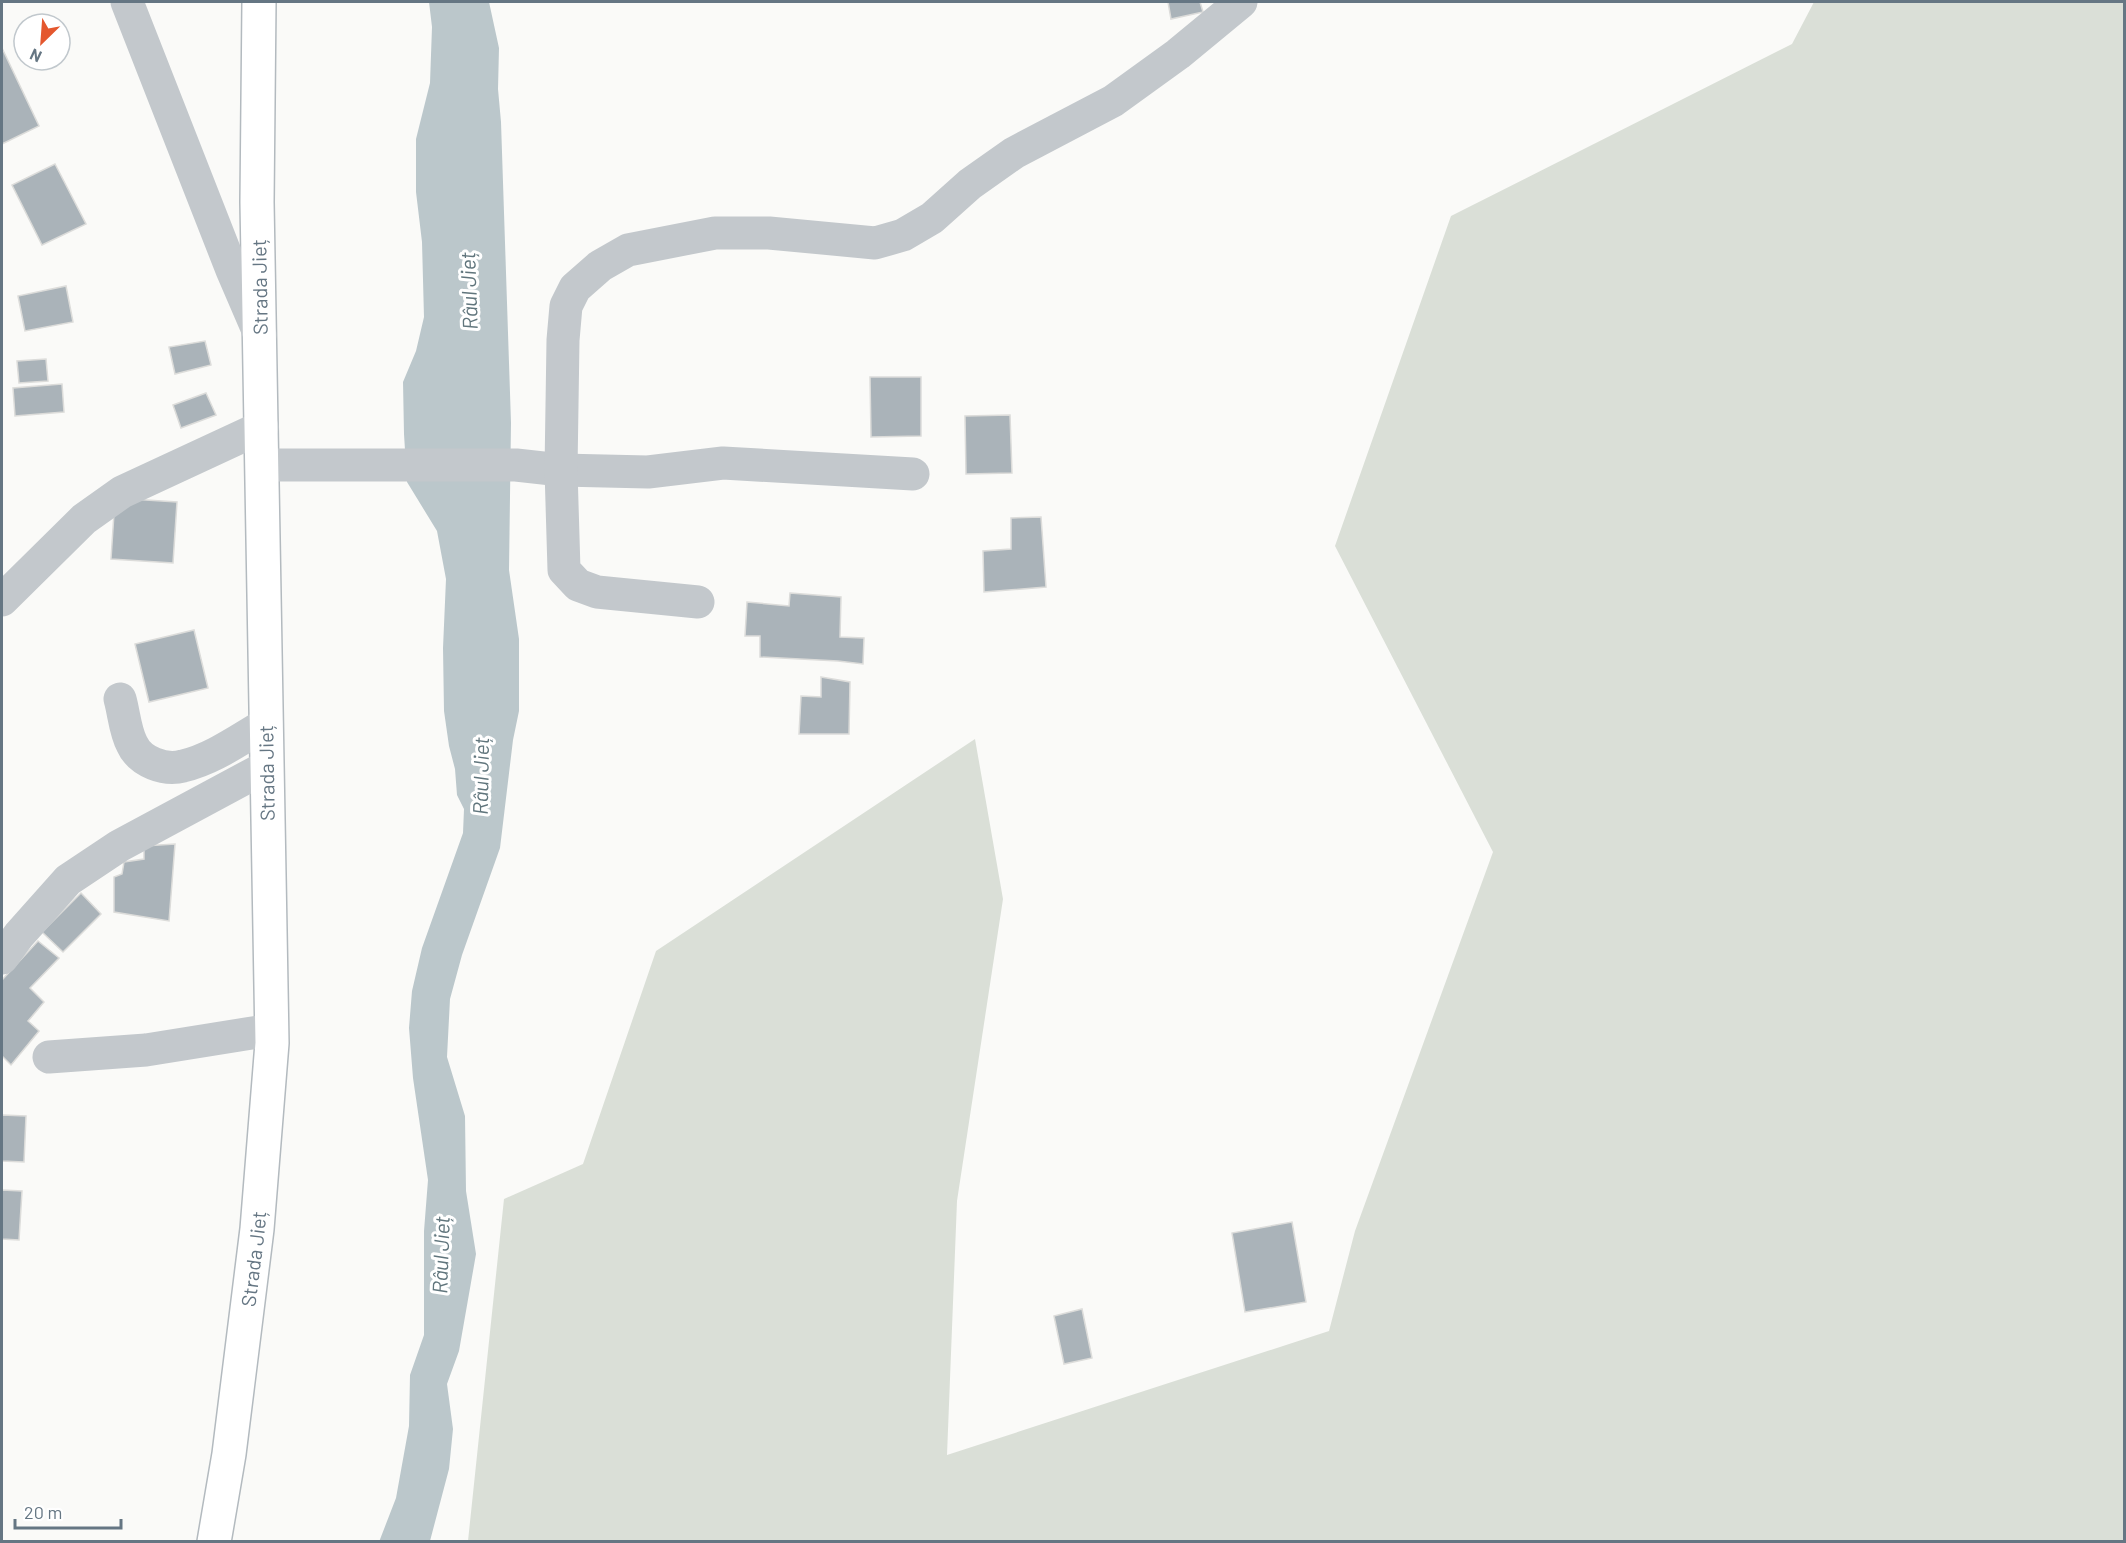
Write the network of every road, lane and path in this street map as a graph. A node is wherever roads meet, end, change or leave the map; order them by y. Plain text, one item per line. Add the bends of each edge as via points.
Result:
1 (128, 2) edge
2 (259, 2) edge
3 (1240, 2) edge
4 (260, 335) junction
5 (262, 426) junction
6 (263, 465) junction
7 (561, 470) junction
8 (914, 474) dead end
9 (2, 600) edge
10 (698, 602) dead end
11 (120, 699) dead end
12 (266, 724) junction
13 (266, 767) junction
14 (2, 958) edge
15 (271, 1030) junction
16 (49, 1058) dead end
17 (214, 1542) edge

1 - 4 street
2 - 4 main road, Strada Jieț
3 - 7 street via 1113,101 1014,153 970,184 932,218 903,235 875,243 769,232 715,233 628,250 600,266 575,288 566,306
4 - 5 main road, Strada Jieț
5 - 6 main road, Strada Jieț
5 - 9 street via 122,492 84,519
6 - 7 street via 516,465
6 - 12 main road, Strada Jieț
7 - 8 street via 648,472 723,463
7 - 10 street via 564,570 578,585 597,592
11 - 12 street via 132,744 144,760 160,765 182,767
12 - 13 main road, Strada Jieț
13 - 14 street via 119,846 68,880
13 - 15 main road, Strada Jieț
15 - 16 street via 146,1050
15 - 17 main road, Strada Jieț via 257,1229

